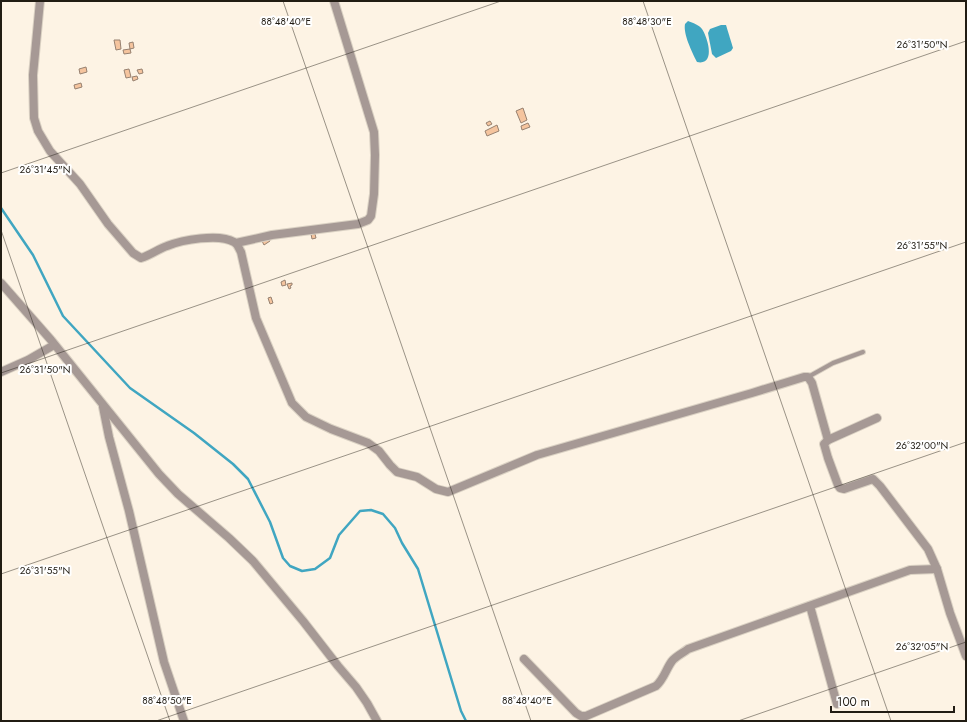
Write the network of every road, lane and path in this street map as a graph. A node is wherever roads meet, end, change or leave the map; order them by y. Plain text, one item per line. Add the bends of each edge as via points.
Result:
1 (40, 1) edge
2 (334, 1) edge
3 (236, 243) junction
4 (1, 283) edge
5 (54, 345) junction
6 (863, 352) dead end
7 (1, 372) edge
8 (808, 377) junction
9 (103, 406) junction
10 (877, 418) dead end
11 (828, 440) junction
12 (937, 569) junction
13 (810, 606) junction
14 (966, 656) edge
15 (524, 659) dead end
16 (837, 704) dead end
17 (184, 721) edge
18 (377, 721) edge

1 - 3 street via 33,75 34,118 38,131 50,151 80,184 108,224 133,253 141,258 166,246 206,237
2 - 3 street via 374,132 374,194 371,216 358,224 272,235
3 - 8 street via 242,252 256,318 292,403 306,417 368,443 379,451 397,472 417,477 436,489 448,492 537,455
4 - 5 street
5 - 7 street
5 - 9 street
6 - 8 lane
8 - 11 street
9 - 17 street via 164,662
9 - 18 street via 178,494 253,561 356,687
10 - 11 street
11 - 12 street via 824,444 825,448 840,488 844,489 873,479 876,481 928,549
12 - 13 street via 910,570
12 - 14 street
13 - 15 street via 688,649 674,659 656,686 586,716 576,713
13 - 16 street

